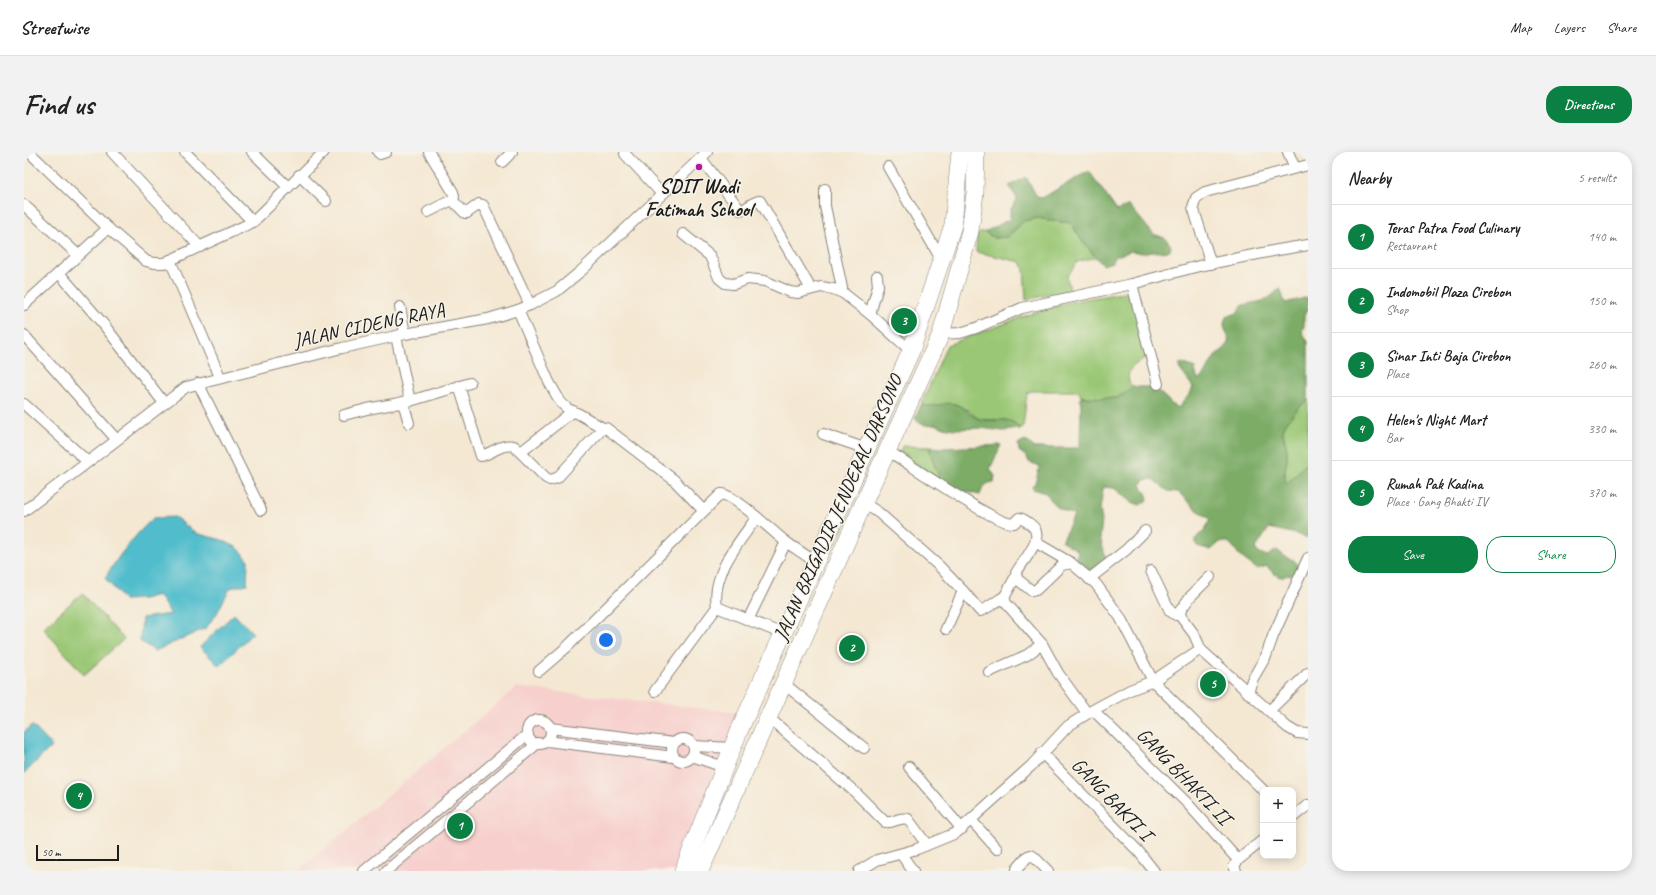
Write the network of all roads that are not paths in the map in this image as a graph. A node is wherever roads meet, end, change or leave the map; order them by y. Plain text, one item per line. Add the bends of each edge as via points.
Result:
1 (29, 152) edge
2 (112, 152) edge
3 (185, 152) edge
4 (252, 152) edge
5 (324, 152) edge
6 (378, 152) edge
7 (386, 152) edge
8 (429, 152) edge
9 (512, 152) edge
10 (960, 152) edge
11 (976, 152) edge
12 (1288, 152) edge
13 (625, 154) dead end
14 (704, 155) edge
15 (502, 162) dead end
16 (1308, 165) edge
17 (888, 167) dead end
18 (1295, 168) junction
19 (299, 175) junction
20 (288, 187) junction
21 (825, 189) dead end
22 (662, 194) junction
23 (326, 201) dead end
24 (453, 201) junction
25 (24, 206) edge
26 (428, 212) dead end
27 (253, 222) junction
28 (108, 228) junction
29 (683, 234) dead end
30 (1308, 246) edge
31 (200, 247) junction
32 (78, 255) junction
33 (941, 259) junction
34 (170, 260) junction
35 (1211, 264) junction
36 (59, 273) junction
37 (877, 276) dead end
38 (1132, 284) junction
39 (811, 289) junction
40 (843, 293) junction
41 (24, 305) edge
42 (530, 305) junction
43 (400, 306) dead end
44 (518, 310) junction
45 (870, 314) junction
46 (941, 334) junction
47 (24, 335) edge
48 (401, 335) junction
49 (911, 351) junction
50 (220, 377) junction
51 (198, 383) junction
52 (470, 383) dead end
53 (1158, 384) dead end
54 (459, 386) junction
55 (406, 401) junction
56 (164, 403) junction
57 (24, 404) edge
58 (573, 412) junction
59 (344, 415) dead end
60 (409, 423) dead end
61 (603, 428) junction
62 (823, 434) dead end
63 (116, 439) junction
64 (867, 449) junction
65 (888, 451) junction
66 (521, 452) junction
67 (87, 461) junction
68 (864, 504) junction
69 (261, 510) dead end
70 (703, 510) junction
71 (24, 511) edge
72 (757, 517) junction
73 (1145, 531) dead end
74 (786, 542) junction
75 (1035, 542) junction
76 (1308, 558) edge
77 (815, 562) junction
78 (1071, 563) junction
79 (1151, 571) dead end
80 (1016, 576) junction
81 (1210, 577) dead end
82 (1089, 579) junction
83 (963, 591) junction
84 (1005, 596) junction
85 (717, 606) junction
86 (1180, 614) junction
87 (748, 620) junction
88 (946, 629) dead end
89 (783, 634) junction
90 (1042, 644) junction
91 (1201, 650) junction
92 (539, 672) dead end
93 (989, 672) dead end
94 (1308, 673) edge
95 (1153, 682) junction
96 (783, 683) junction
97 (655, 691) dead end
98 (1248, 693) junction
99 (1269, 711) junction
100 (1090, 712) junction
101 (768, 717) junction
102 (550, 728) junction
103 (528, 734) junction
104 (1308, 734) edge
105 (542, 742) junction
106 (674, 743) junction
107 (732, 748) junction
108 (864, 748) dead end
109 (693, 751) junction
110 (1042, 753) junction
111 (674, 757) junction
112 (724, 767) junction
113 (909, 767) dead end
114 (1260, 787) edge
115 (1308, 805) edge
116 (1296, 815) edge
117 (971, 820) junction
118 (962, 829) junction
119 (1260, 843) edge
120 (927, 845) junction
121 (997, 849) dead end
122 (901, 854) junction
123 (1235, 868) edge
124 (1017, 869) dead end
125 (364, 871) edge
126 (386, 871) edge
127 (683, 871) edge
128 (700, 871) edge
129 (859, 871) edge
130 (913, 871) edge
131 (1048, 871) edge
132 (1154, 871) edge

1 - 28 street
2 - 31 street
3 - 27 street
4 - 20 street
5 - 19 street
6 - 7 street
8 - 24 street via 453,192
9 - 15 street
10 - 33 highway, JALAN BRIGADIR JENDERAL DARSONO via 953,226
11 - 46 highway, JALAN BRIGADIR JENDERAL DARSONO via 975,193 970,231
12 - 18 street
13 - 22 street
14 - 22 street, JALAN CIDENG RAYA
14 - 39 street via 740,210 760,201
16 - 18 street
17 - 33 street
18 - 35 street via 1205,192 1196,198 1194,207
19 - 20 street
19 - 23 street
20 - 27 street
21 - 40 street via 825,206
22 - 42 street, JALAN CIDENG RAYA via 581,271 557,291
24 - 26 street
24 - 42 street via 465,213 479,204 485,207
25 - 32 street
27 - 31 street
28 - 32 street
28 - 34 street via 146,261 164,263
29 - 39 street via 710,256 719,278 725,283 733,284 748,279 765,281 790,292 798,293
30 - 35 street
31 - 34 street
32 - 36 street
33 - 49 highway, JALAN BRIGADIR JENDERAL DARSONO
34 - 50 street
35 - 38 street
36 - 41 street
36 - 56 street via 104,325
37 - 45 street via 878,286
38 - 46 street via 1022,308 976,328 960,333
38 - 53 street
39 - 40 street via 821,287
40 - 45 street
42 - 44 street, JALAN CIDENG RAYA
43 - 48 street
44 - 48 street, JALAN CIDENG RAYA via 488,319
44 - 58 street via 556,395 564,407
45 - 49 street
46 - 65 highway, JALAN BRIGADIR JENDERAL DARSONO
47 - 63 street
48 - 50 street, JALAN CIDENG RAYA
48 - 55 street
49 - 64 highway, JALAN BRIGADIR JENDERAL DARSONO
50 - 51 street, JALAN CIDENG RAYA
51 - 56 street, JALAN CIDENG RAYA via 186,387
51 - 69 street
52 - 54 street
54 - 55 street
54 - 66 street via 481,456 508,445
55 - 59 street
55 - 60 street
56 - 63 street, JALAN CIDENG RAYA
57 - 67 street
58 - 61 street
58 - 66 street
61 - 66 street via 557,478 548,480
61 - 70 street via 612,432 674,480
62 - 64 street
63 - 67 street, JALAN CIDENG RAYA
64 - 77 highway, JALAN BRIGADIR JENDERAL DARSONO
65 - 68 highway, JALAN BRIGADIR JENDERAL DARSONO
65 - 75 street via 978,509 1011,524 1019,518 1023,519 1036,530
67 - 71 street, JALAN CIDENG RAYA
68 - 83 street via 879,513
68 - 96 highway, JALAN BRIGADIR JENDERAL DARSONO
70 - 72 street via 719,494 724,494
70 - 92 street
72 - 74 street
72 - 85 street via 734,549 717,584
73 - 82 street via 1126,550
74 - 77 street
74 - 87 street
75 - 78 street
75 - 80 street
76 - 98 street
77 - 89 highway, JALAN BRIGADIR JENDERAL DARSONO
78 - 80 street via 1062,565 1040,587 1032,591
78 - 82 street
79 - 86 street via 1170,611 1176,615
80 - 84 street
81 - 86 street via 1190,597
82 - 95 street via 1096,584 1120,618
83 - 84 street via 980,611
83 - 88 street
84 - 90 street, GANG BHAKTI II via 1005,602
85 - 87 street
85 - 97 street
86 - 91 street via 1194,634
87 - 89 street
89 - 107 highway, JALAN BRIGADIR JENDERAL DARSONO
90 - 93 street via 1027,655
90 - 100 street, GANG BHAKTI II via 1058,673
91 - 95 street
91 - 98 street
94 - 99 street
95 - 100 street via 1130,690
95 - 114 street
96 - 101 highway, JALAN BRIGADIR JENDERAL DARSONO
96 - 108 street
98 - 99 street
99 - 104 street via 1297,733
100 - 110 street via 1068,726
100 - 123 street, GANG BHAKTI II via 1188,804
101 - 120 street via 856,792 885,822 900,818 908,820
101 - 128 highway, JALAN BRIGADIR JENDERAL DARSONO
102 - 103 street via 545,721 536,720 529,725
102 - 105 street via 550,737
102 - 106 street
103 - 105 street via 533,742
103 - 125 street
105 - 111 street
105 - 126 street
106 - 109 street via 681,739 689,740
106 - 111 street
107 - 109 street
107 - 112 highway, JALAN BRIGADIR JENDERAL DARSONO
109 - 111 street via 686,761
109 - 112 street
110 - 117 street
110 - 132 street, GANG BAKTI I
112 - 127 highway, JALAN BRIGADIR JENDERAL DARSONO
113 - 118 street
115 - 116 street
117 - 118 street
117 - 121 street
118 - 120 street
119 - 123 street
120 - 122 street
122 - 129 street via 878,860
122 - 130 street
124 - 131 street via 1031,855

